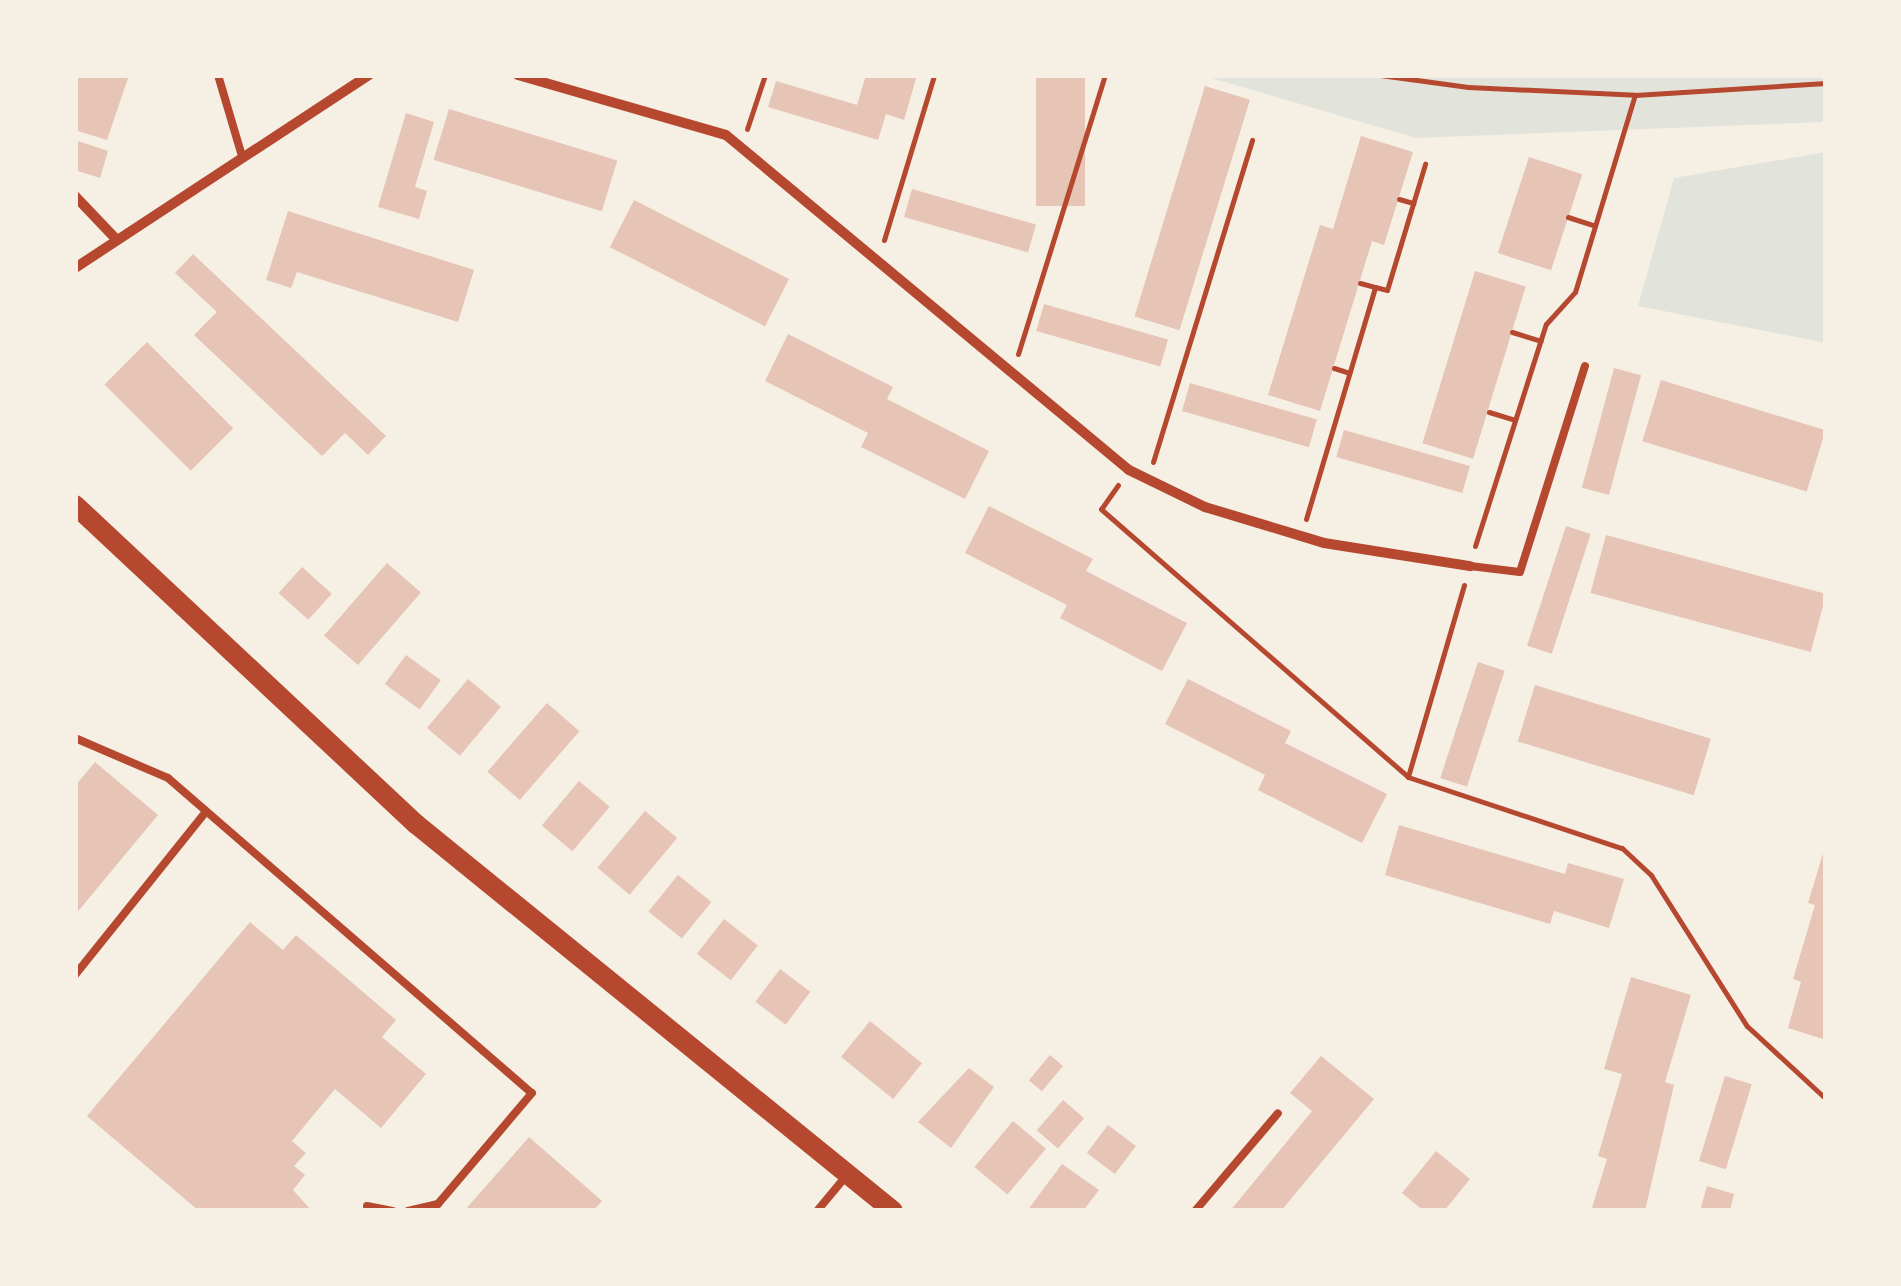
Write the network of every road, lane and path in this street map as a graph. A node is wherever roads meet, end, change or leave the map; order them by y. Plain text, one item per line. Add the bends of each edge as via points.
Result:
1 (218, 75) edge
2 (370, 75) edge
3 (518, 75) edge
4 (765, 75) edge
5 (934, 75) edge
6 (1104, 75) edge
7 (1380, 75) edge
8 (356, 79) edge
9 (1826, 84) edge
10 (1635, 95) junction
11 (1252, 140) dead end
12 (741, 148) junction
13 (242, 156) junction
14 (1426, 164) dead end
15 (75, 196) edge
16 (1398, 199) dead end
17 (1413, 203) junction
18 (1568, 218) dead end
19 (1595, 226) junction
20 (114, 237) junction
21 (877, 261) junction
22 (75, 268) edge
23 (1360, 282) dead end
24 (1375, 287) junction
25 (1512, 332) dead end
26 (1541, 341) junction
27 (1584, 366) dead end
28 (1334, 368) dead end
29 (1349, 373) junction
30 (1012, 374) junction
31 (1488, 412) dead end
32 (1516, 420) junction
33 (1129, 470) junction
34 (1148, 480) junction
35 (75, 505) edge
36 (1301, 536) junction
37 (1470, 566) junction
38 (75, 738) edge
39 (1408, 777) junction
40 (205, 814) junction
41 (75, 975) edge
42 (1826, 1098) edge
43 (1278, 1113) dead end
44 (848, 1175) junction
45 (367, 1206) dead end
46 (393, 1211) edge
47 (408, 1211) edge
48 (816, 1211) edge
49 (894, 1211) edge
50 (1195, 1211) edge

1 - 13 lane
2 - 8 street
3 - 12 street via 726,136
4 - 12 path
5 - 21 path
6 - 30 path
7 - 10 path via 1468,88
8 - 13 street
9 - 10 path
10 - 19 path
11 - 34 path
12 - 21 street
13 - 20 street
14 - 17 path
15 - 20 street
16 - 17 path
17 - 24 path via 1387,290
18 - 19 path
19 - 26 path via 1575,292 1546,324
20 - 22 street
21 - 30 street
23 - 24 path
24 - 29 path
25 - 26 path
26 - 32 path
27 - 37 lane via 1520,572
28 - 29 path
29 - 36 path
30 - 33 street
31 - 32 path
32 - 37 path
33 - 34 street
33 - 39 path via 1101,508
34 - 36 street via 1205,507
35 - 44 main road via 416,824
36 - 37 street
37 - 39 path
38 - 40 lane via 168,778
39 - 42 path via 1622,848 1652,875 1746,1026
40 - 41 lane
40 - 47 lane via 532,1093 438,1204
43 - 50 lane
44 - 48 lane
44 - 49 main road
45 - 46 lane

